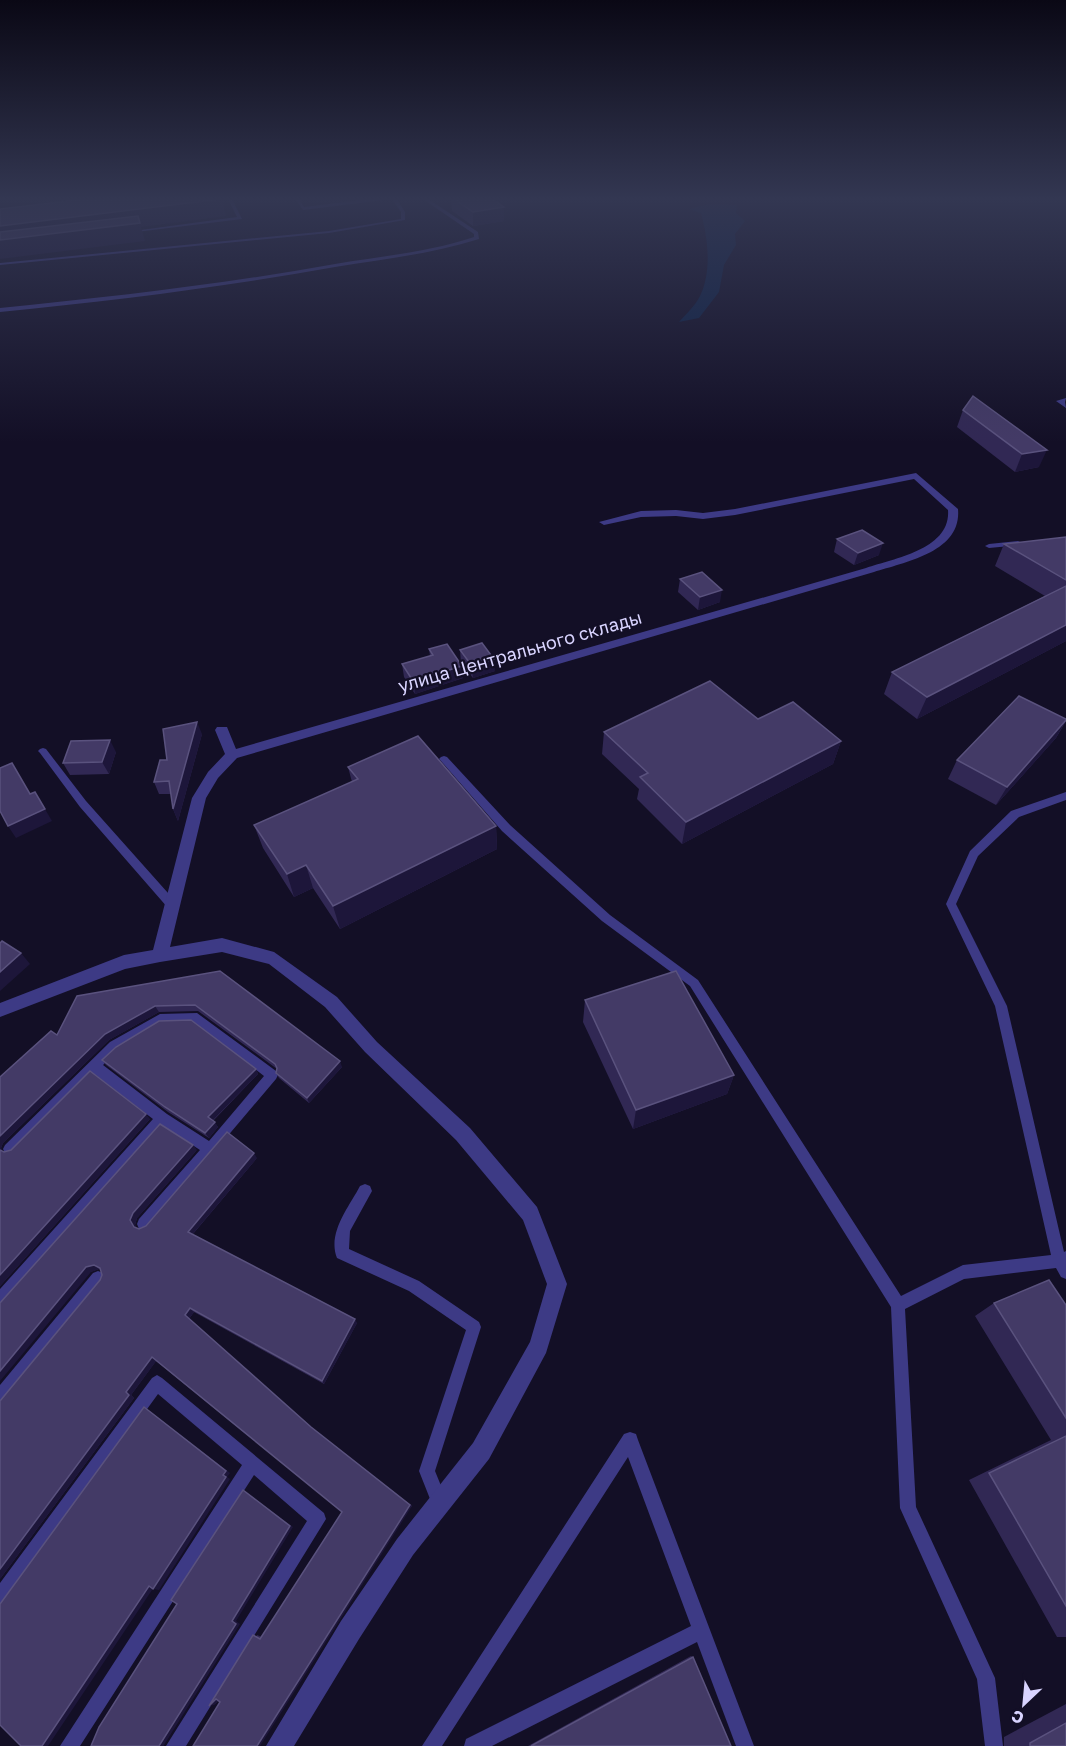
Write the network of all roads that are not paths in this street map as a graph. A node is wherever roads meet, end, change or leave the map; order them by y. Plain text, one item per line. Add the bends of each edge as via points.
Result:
1 (259, 278) edge
2 (0, 310) edge
3 (1066, 400) edge
4 (1066, 406) edge
5 (604, 522) dead end
6 (1022, 543) edge
7 (989, 546) dead end
8 (222, 730) dead end
9 (43, 751) dead end
10 (232, 755) junction
11 (444, 759) dead end
12 (1066, 796) edge
13 (172, 905) junction
14 (160, 955) junction
15 (3, 1010) edge
16 (94, 1066) junction
17 (162, 1118) junction
18 (10, 1149) edge
19 (210, 1149) junction
20 (365, 1191) dead end
21 (144, 1224) edge
22 (1064, 1263) edge
23 (98, 1278) edge
24 (0, 1300) edge
25 (898, 1305) junction
26 (0, 1397) edge
27 (252, 1463) junction
28 (440, 1504) junction
29 (0, 1597) edge
30 (702, 1630) junction
31 (69, 1746) edge
32 (174, 1746) edge
33 (279, 1746) edge
34 (431, 1746) edge
35 (473, 1746) edge
36 (746, 1746) edge
37 (994, 1746) edge

1 - 2 lane via 92,302
3 - 4 lane via 1059,401
5 - 10 street, улица Центрального склады via 641,514 703,516 735,512 916,476 953,509 954,522 929,550 870,570
6 - 7 lane
8 - 10 street
9 - 13 lane via 83,804
10 - 13 street, улица Центрального склады via 209,779 199,798
11 - 25 lane via 506,828 606,918 694,983
12 - 22 lane via 1015,814 974,854 951,904 1001,1006
13 - 14 street, улица Центрального склады
14 - 15 street via 124,962
14 - 28 street via 222,945 274,959 331,1002 371,1047 463,1134 530,1214 557,1284 539,1346 481,1450
16 - 17 lane
16 - 18 lane
16 - 19 lane via 114,1046 160,1018 197,1018 272,1075
17 - 19 lane
17 - 24 lane
19 - 21 lane
20 - 28 lane via 343,1230 342,1253 414,1286 474,1327 427,1471
22 - 25 lane via 963,1272
23 - 26 lane
25 - 37 lane via 908,1508 986,1678
27 - 29 lane via 157,1383
27 - 31 lane
27 - 32 lane via 318,1519
28 - 33 street via 405,1547
30 - 34 lane via 630,1440
30 - 35 lane
30 - 36 lane

